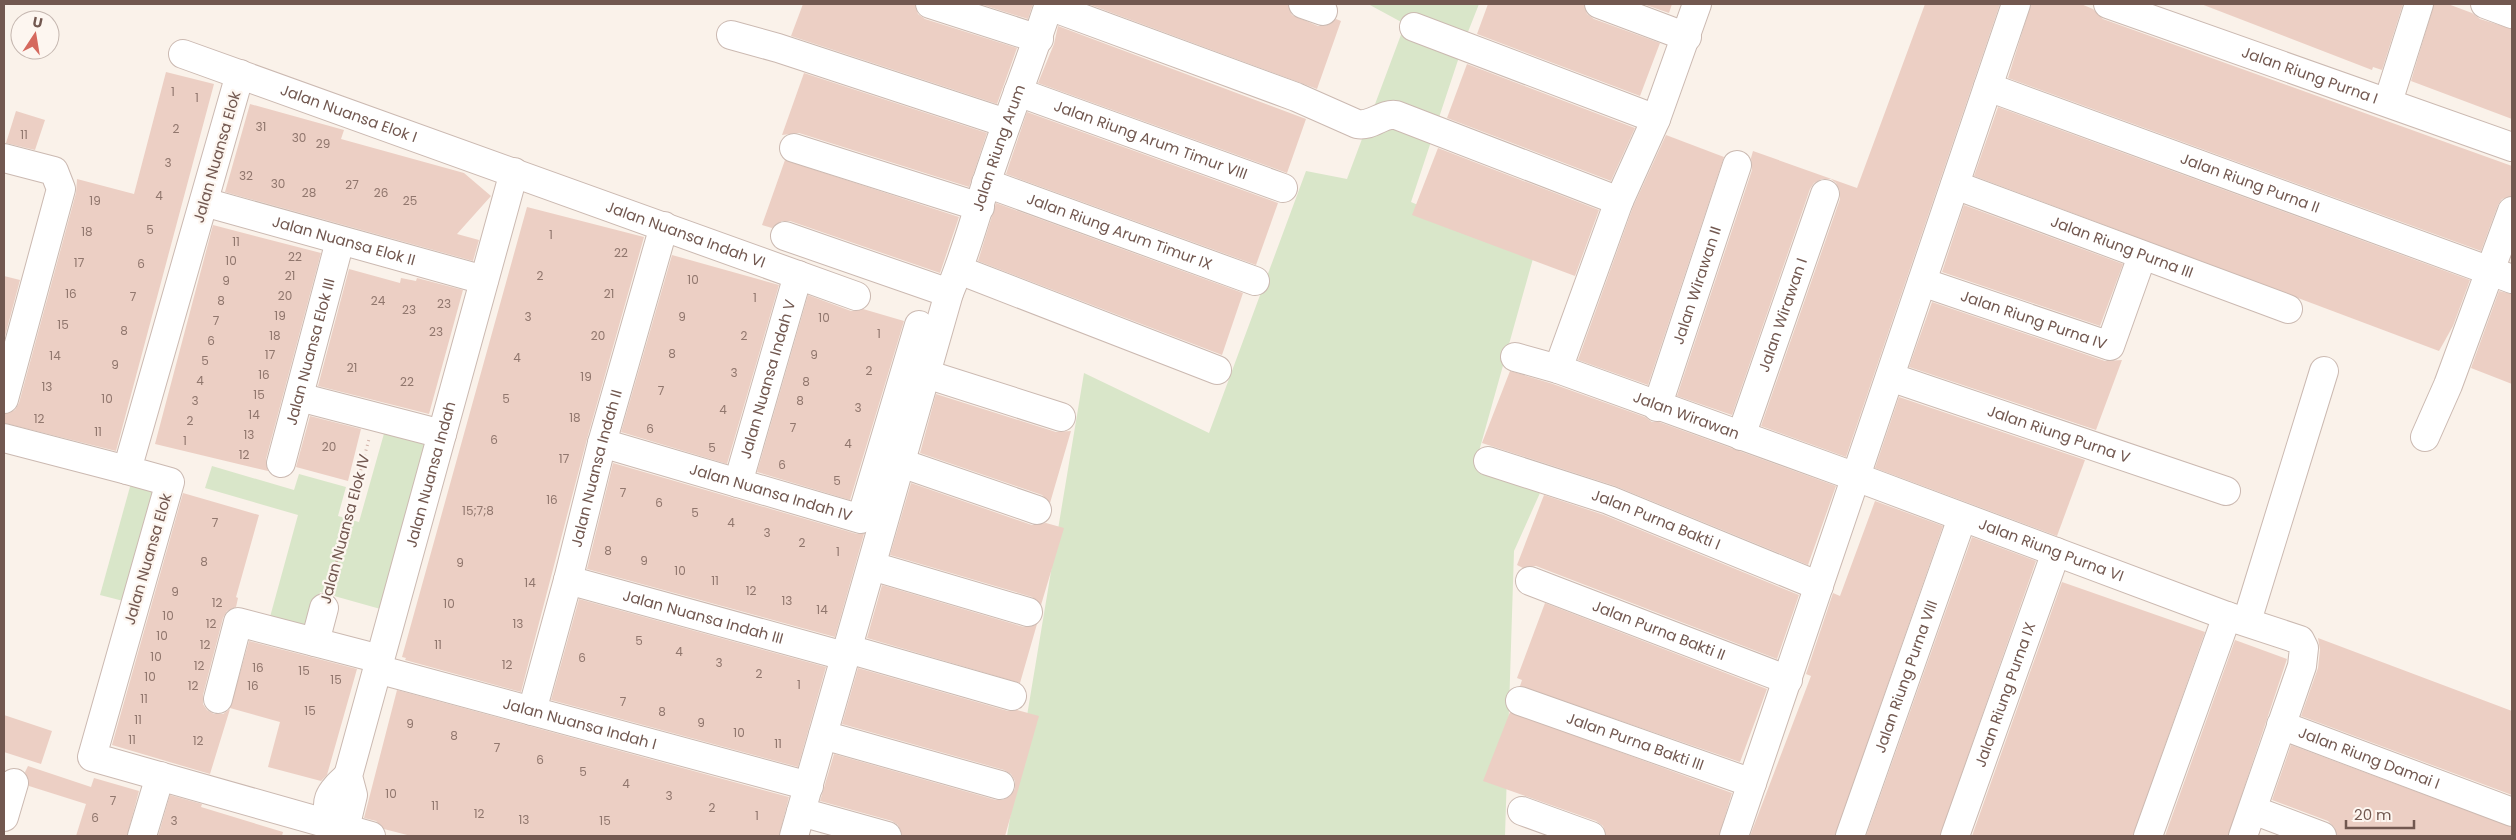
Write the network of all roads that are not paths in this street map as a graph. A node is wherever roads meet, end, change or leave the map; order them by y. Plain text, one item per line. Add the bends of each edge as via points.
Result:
1 (930, 4) edge
2 (1599, 4) edge
3 (1697, 4) edge
4 (2016, 4) edge
5 (2108, 4) edge
6 (2419, 4) edge
7 (2485, 4) edge
8 (1049, 5) edge
9 (2512, 14) edge
10 (1414, 27) dead end
11 (731, 35) dead end
12 (1687, 36) junction
13 (1039, 39) junction
14 (183, 54) dead end
15 (240, 74) junction
16 (1988, 87) junction
17 (1018, 92) junction
18 (2388, 102) junction
19 (1656, 119) junction
20 (1006, 123) junction
21 (2512, 147) edge
22 (794, 148) dead end
23 (4, 158) edge
24 (1737, 166) dead end
25 (514, 172) junction
26 (1955, 185) junction
27 (1283, 188) dead end
28 (1825, 194) dead end
29 (983, 195) junction
30 (1619, 201) junction
31 (204, 202) junction
32 (2512, 211) edge
33 (664, 226) junction
34 (785, 236) dead end
35 (340, 241) junction
36 (2142, 256) junction
37 (798, 275) junction
38 (2502, 275) edge
39 (484, 280) junction
40 (1255, 281) dead end
41 (954, 282) junction
42 (1922, 282) junction
43 (856, 296) dead end
44 (2288, 309) dead end
45 (919, 325) dead end
46 (1515, 357) dead end
47 (1558, 369) junction
48 (1217, 370) dead end
49 (2324, 371) dead end
50 (926, 374) junction
51 (1890, 377) junction
52 (299, 396) junction
53 (4, 399) edge
54 (1657, 406) junction
55 (1061, 417) dead end
56 (442, 434) junction
57 (1741, 436) junction
58 (4, 438) edge
59 (2425, 438) dead end
60 (602, 443) junction
61 (1488, 461) dead end
62 (901, 462) junction
63 (282, 463) dead end
64 (127, 470) junction
65 (1856, 477) junction
66 (738, 483) junction
67 (2226, 491) dead end
68 (1037, 510) dead end
69 (1962, 518) junction
70 (2056, 552) junction
71 (872, 566) junction
72 (568, 580) junction
73 (1530, 581) dead end
74 (1819, 586) junction
75 (324, 608) road end
76 (1028, 612) dead end
77 (2237, 618) junction
78 (315, 642) junction
79 (842, 651) junction
80 (379, 664) junction
81 (1788, 680) junction
82 (1012, 696) dead end
83 (218, 699) dead end
84 (1520, 701) dead end
85 (532, 711) junction
86 (2281, 725) junction
87 (823, 734) junction
88 (160, 776) junction
89 (14, 783) dead end
90 (1752, 783) junction
91 (1000, 785) dead end
92 (808, 786) junction
93 (2252, 810) junction
94 (1522, 811) dead end
95 (2512, 812) edge
96 (4, 817) edge
97 (798, 824) edge
98 (337, 826) edge
99 (142, 836) edge
100 (371, 836) edge
101 (887, 836) edge
102 (1591, 836) edge
103 (1734, 836) edge
104 (1850, 836) edge
105 (1955, 836) edge
106 (2148, 836) edge
107 (2243, 836) edge
108 (2322, 836) edge

1 - 13 street
2 - 12 street
3 - 12 street
4 - 16 street
5 - 18 street, Jalan Riung Purna I
6 - 18 street
7 - 9 street
8 - 13 street, Jalan Riung Arum
8 - 30 street via 1296,97 1357,124 1367,125 1388,115 1396,115
10 - 19 street
11 - 20 street
12 - 19 street
13 - 17 street, Jalan Riung Arum
14 - 15 street, Jalan Nuansa Elok I
15 - 25 street, Jalan Nuansa Elok I
15 - 31 street, Jalan Nuansa Elok
16 - 26 street
16 - 38 street, Jalan Riung Purna II
17 - 20 street, Jalan Riung Arum
17 - 27 street, Jalan Riung Arum Timur VIII
18 - 21 street, Jalan Riung Purna I
19 - 30 street
20 - 29 street, Jalan Riung Arum
22 - 29 street, Jalan Riung Arum Timur IX
23 - 53 street via 54,171 61,189
24 - 54 street, Jalan Wirawan II
25 - 33 street, Jalan Nuansa Indah VI
25 - 39 street, Jalan Nuansa Indah
26 - 36 street, Jalan Riung Purna III
26 - 42 street
28 - 57 street, Jalan Wirawan I
29 - 40 street, Jalan Riung Arum Timur IX
29 - 41 street, Jalan Riung Arum
30 - 47 street
31 - 35 street, Jalan Nuansa Elok II
31 - 64 street, Jalan Nuansa Elok
32 - 38 street
33 - 37 street, Jalan Nuansa Indah VI
33 - 60 street, Jalan Nuansa Indah II
34 - 41 street
35 - 39 street, Jalan Nuansa Elok II
35 - 52 street, Jalan Nuansa Elok III
36 - 42 street, Jalan Riung Purna IV via 2110,346
36 - 44 street, Jalan Riung Purna III
37 - 43 street, Jalan Nuansa Indah VI
37 - 66 street, Jalan Nuansa Indah V
38 - 59 street
39 - 56 street, Jalan Nuansa Indah
41 - 48 street
41 - 50 street, Jalan Riung Arum
42 - 51 street
45 - 66 street, Jalan Nuansa Indah IV via 861,519
46 - 47 street, Jalan Wirawan
47 - 54 street, Jalan Wirawan
49 - 77 street
50 - 55 street
50 - 62 street, Jalan Riung Arum
51 - 65 street
51 - 67 street, Jalan Riung Purna V
52 - 56 street
52 - 63 street, Jalan Nuansa Elok III
54 - 57 street, Jalan Wirawan
56 - 80 street, Jalan Nuansa Indah
57 - 65 street, Jalan Wirawan
58 - 64 street
60 - 66 street, Jalan Nuansa Indah IV
60 - 72 street, Jalan Nuansa Indah II
61 - 74 street, Jalan Purna Bakti I via 1608,500
62 - 68 street
62 - 71 street, Jalan Riung Arum
64 - 88 street, Jalan Nuansa Elok via 170,482 92,757
65 - 69 street, Jalan Riung Purna VI
65 - 74 street
69 - 70 street, Jalan Riung Purna VI
69 - 104 street, Jalan Riung Purna VIII
70 - 77 street, Jalan Riung Purna VI
70 - 105 street, Jalan Riung Purna IX
71 - 76 street
71 - 79 street, Jalan Riung Arum
72 - 79 street, Jalan Nuansa Indah III
72 - 85 street, Jalan Nuansa Indah II
73 - 81 street, Jalan Purna Bakti II
74 - 81 street
75 - 78 street, Jalan Nuansa Elok IV
77 - 86 street, Jalan Riung Purna VI via 2295,638 2303,644 2302,666
77 - 106 street
78 - 80 street, Jalan Nuansa Indah I
78 - 83 street, Jalan Nuansa Indah I via 238,622
79 - 82 street, Jalan Nuansa Indah III
79 - 87 street, Jalan Riung Arum
80 - 85 street, Jalan Nuansa Indah I
80 - 98 street, Jalan Nuansa Indah via 340,782 326,810
81 - 90 street
84 - 90 street, Jalan Purna Bakti III
85 - 92 street, Jalan Nuansa Indah I
86 - 93 street
86 - 95 street, Jalan Riung Damai I
87 - 91 street
87 - 92 street, Jalan Riung Arum
88 - 98 street, Jalan Nuansa Elok
88 - 99 street
89 - 96 street
90 - 103 street
92 - 97 street, Jalan Riung Arum
93 - 107 street
93 - 108 street
94 - 102 street
97 - 101 street
98 - 100 street, Jalan Nuansa Elok

